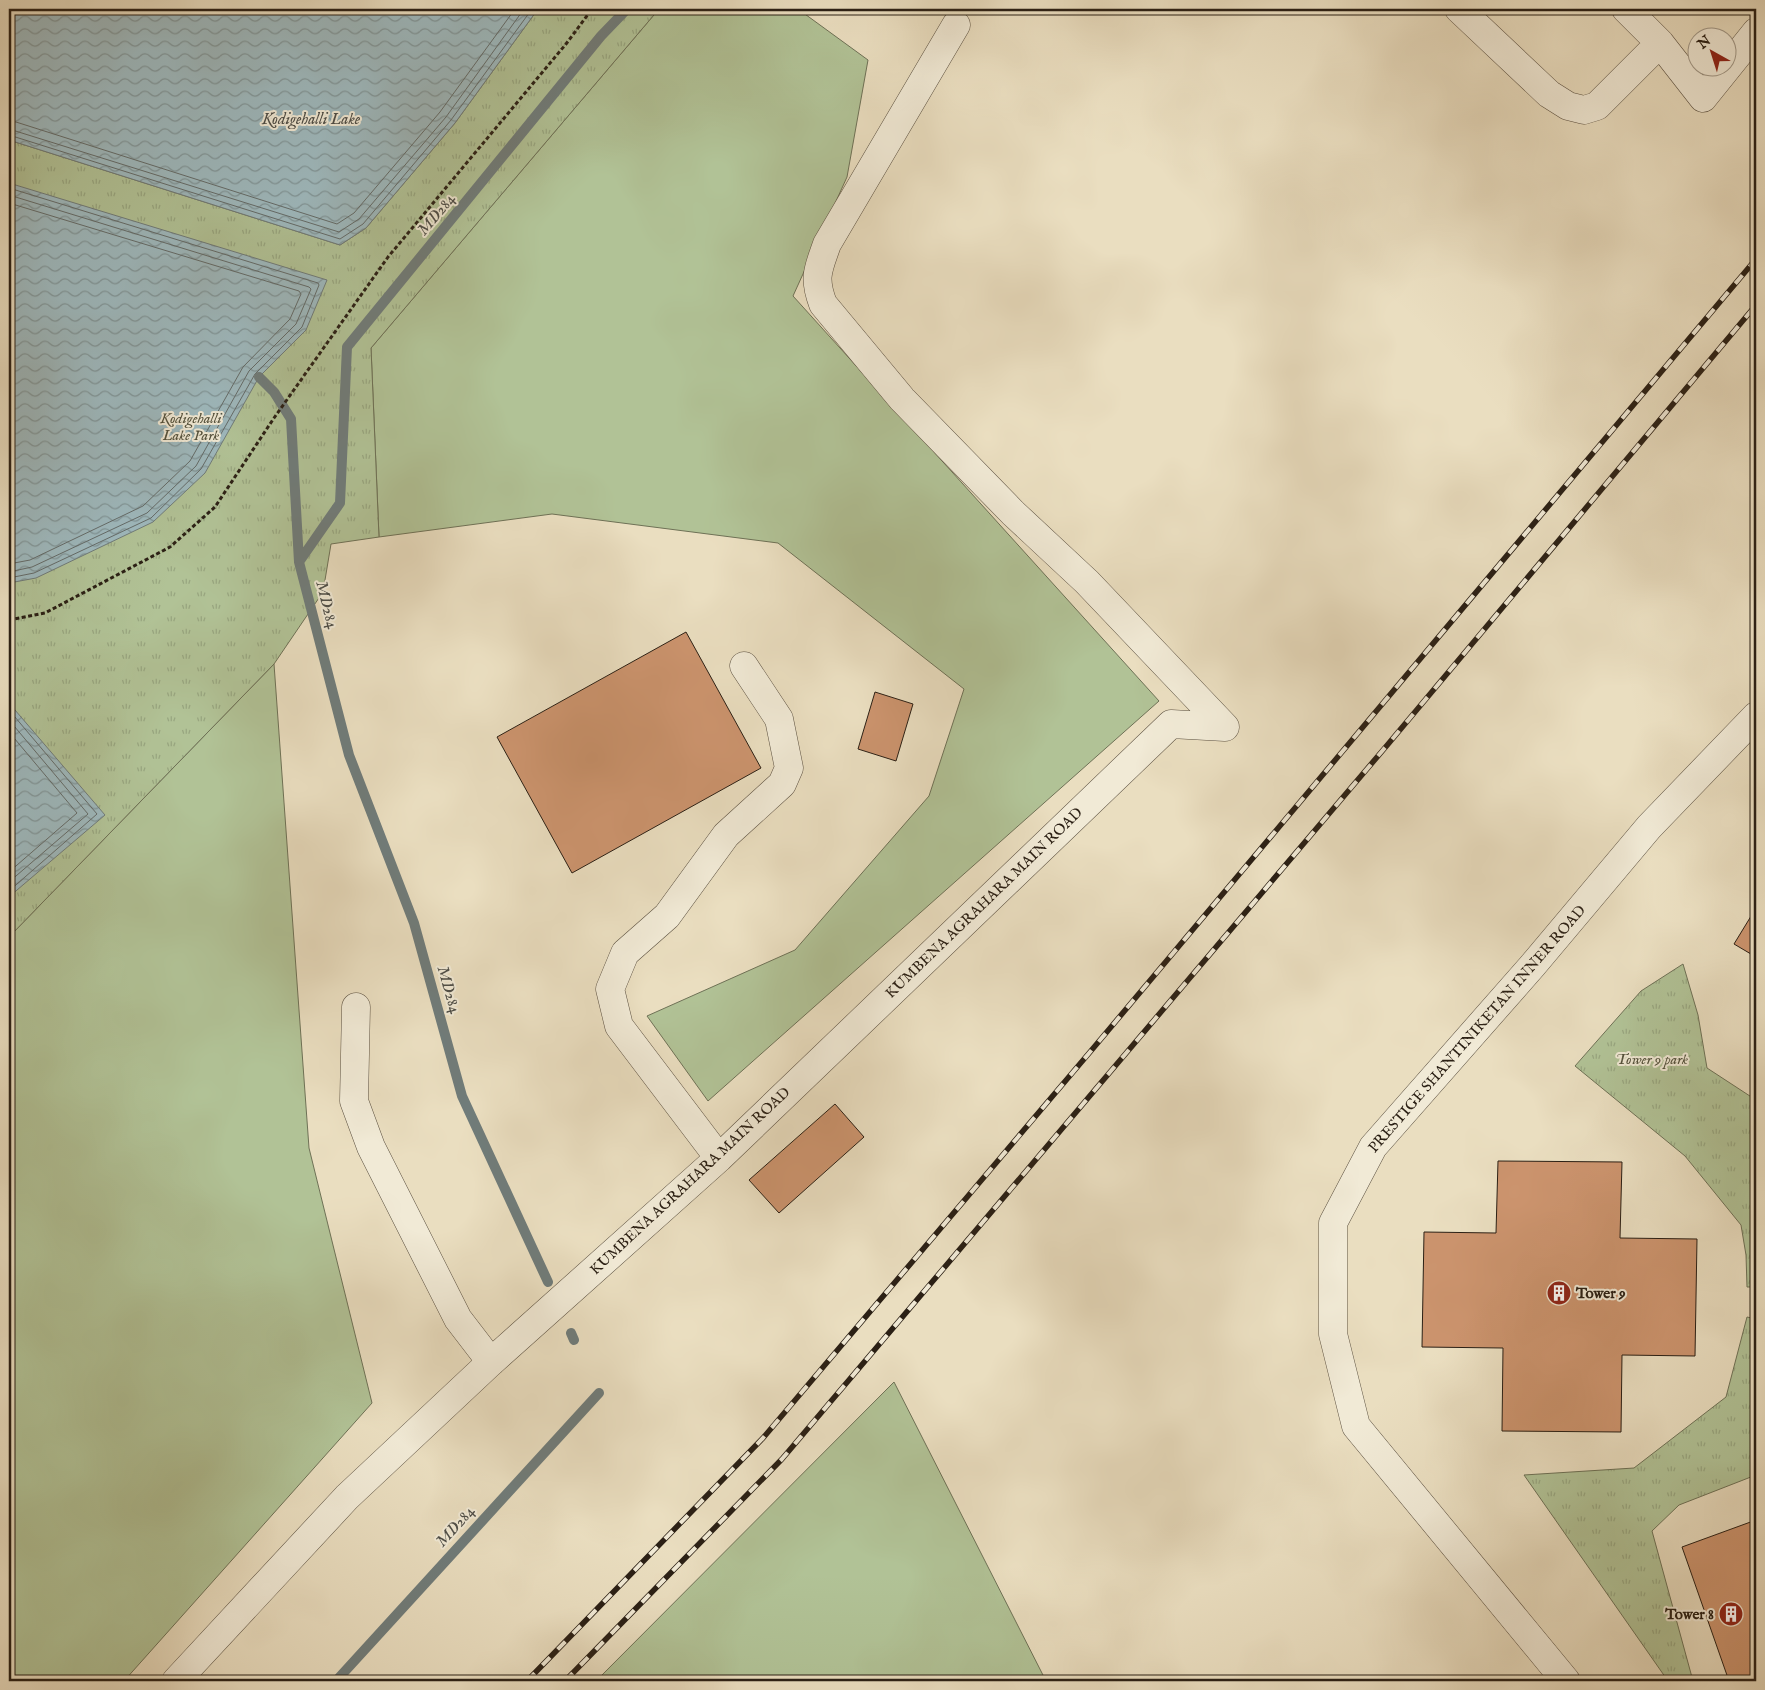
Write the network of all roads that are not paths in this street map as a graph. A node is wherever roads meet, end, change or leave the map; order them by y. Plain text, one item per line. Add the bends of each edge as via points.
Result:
1 (1459, 9) edge
2 (1626, 9) edge
3 (956, 25) dead end
4 (1756, 32) edge
5 (1660, 43) junction
6 (744, 666) dead end
7 (1756, 716) edge
8 (356, 1007) dead end
9 (719, 1158) junction
10 (491, 1362) junction
11 (176, 1681) edge
12 (1566, 1681) edge

1 - 5 street via 1549,94 1568,106 1584,110 1597,106
2 - 5 street
3 - 9 street, KUMBENA AGRAHARA MAIN ROAD via 827,244 817,286 823,304 902,399 1087,582 1225,727 1171,724
4 - 5 street via 1703,98
6 - 9 street via 779,720 789,768 786,776 782,784 726,835 667,916 626,953 610,988 618,1026
7 - 12 street, PRESTIGE SHANTINIKETAN INNER ROAD via 1649,827 1534,965 1373,1147 1333,1223 1333,1334 1356,1426
8 - 10 street via 354,1101 371,1147 458,1319
9 - 10 street, KUMBENA AGRAHARA MAIN ROAD
10 - 11 street, KUMBENA AGRAHARA MAIN ROAD via 347,1497

